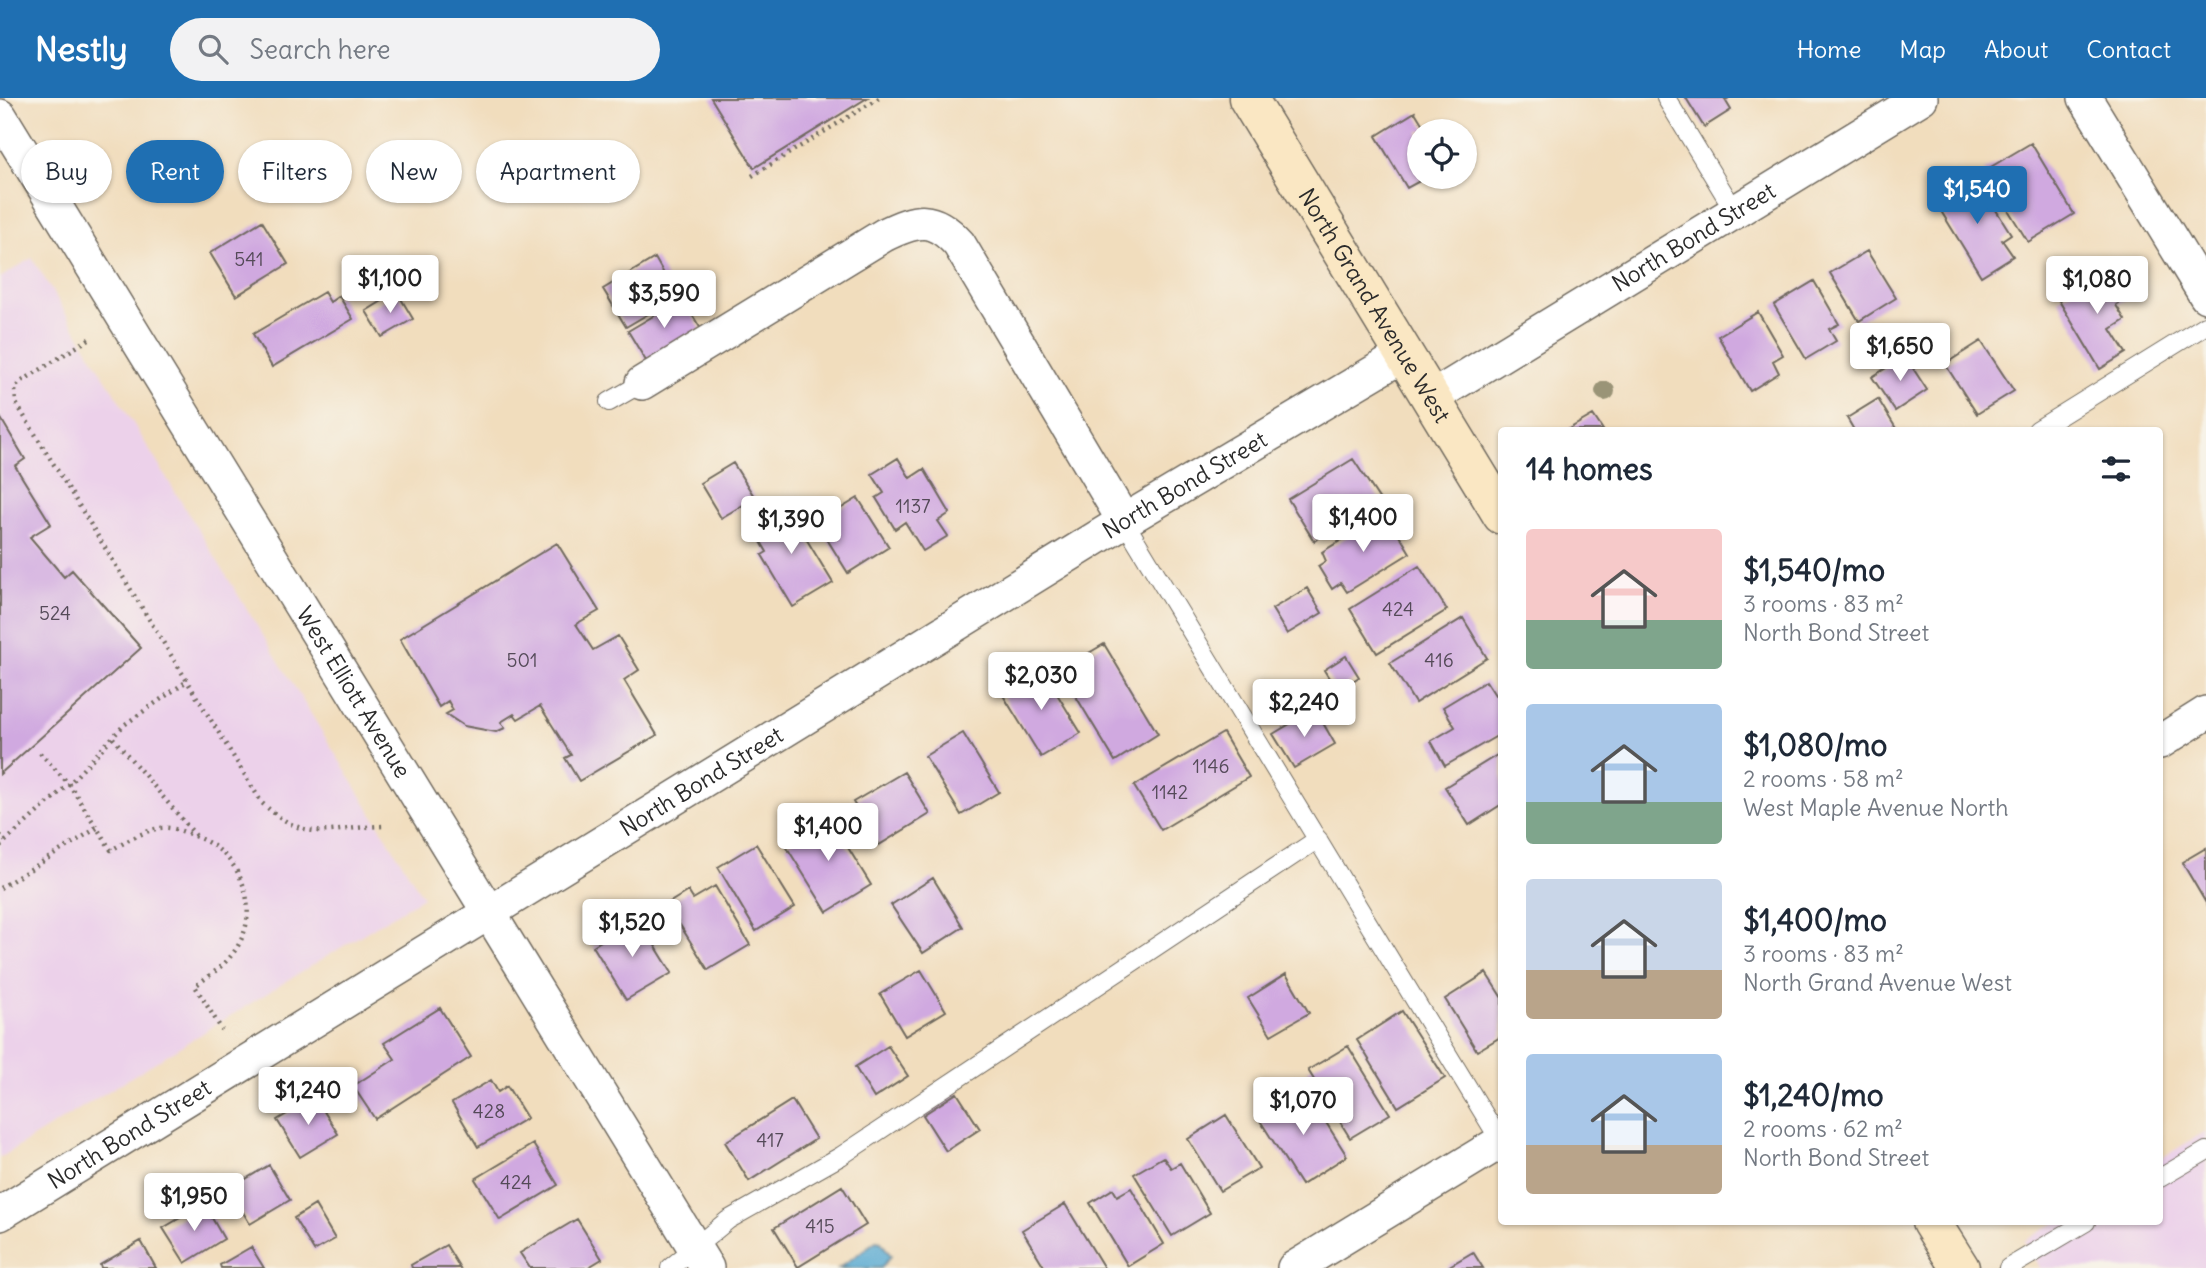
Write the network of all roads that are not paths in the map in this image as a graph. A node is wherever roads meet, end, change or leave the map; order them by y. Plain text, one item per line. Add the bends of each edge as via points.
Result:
1 (1248, 98) edge
2 (1666, 98) edge
3 (1921, 98) edge
4 (2085, 98) edge
5 (0, 116) edge
6 (1734, 210) junction
7 (2206, 296) edge
8 (2206, 325) edge
9 (1405, 354) junction
10 (642, 383) joint
11 (1431, 398) junction
12 (610, 402) dead end
13 (2042, 427) edge
14 (1498, 508) edge
15 (1124, 522) junction
16 (2206, 713) edge
17 (2163, 740) edge
18 (1318, 839) junction
19 (488, 914) junction
20 (1498, 1136) edge
21 (1498, 1143) edge
22 (2206, 1151) edge
23 (2163, 1176) edge
24 (0, 1214) edge
25 (1933, 1225) edge
26 (2082, 1225) edge
27 (690, 1261) edge
28 (1294, 1268) edge
29 (1959, 1268) edge
30 (2008, 1268) edge

1 - 9 main road, North Grand Avenue West
2 - 6 lane
3 - 6 street, North Bond Street
4 - 7 street
5 - 19 street, West Elliott Avenue
6 - 11 street, North Bond Street
8 - 13 lane
9 - 11 main road, North Grand Avenue West
9 - 15 street, North Bond Street
10 - 12 lane
10 - 15 street via 884,235 904,225 934,223 959,244
11 - 14 main road, North Grand Avenue West
15 - 18 lane
15 - 19 street, North Bond Street
16 - 17 street
18 - 20 lane
18 - 27 lane via 841,1156 727,1220
19 - 24 street, North Bond Street
19 - 27 street, West Elliott Avenue
21 - 28 street
22 - 23 lane
25 - 29 main road
26 - 30 lane

